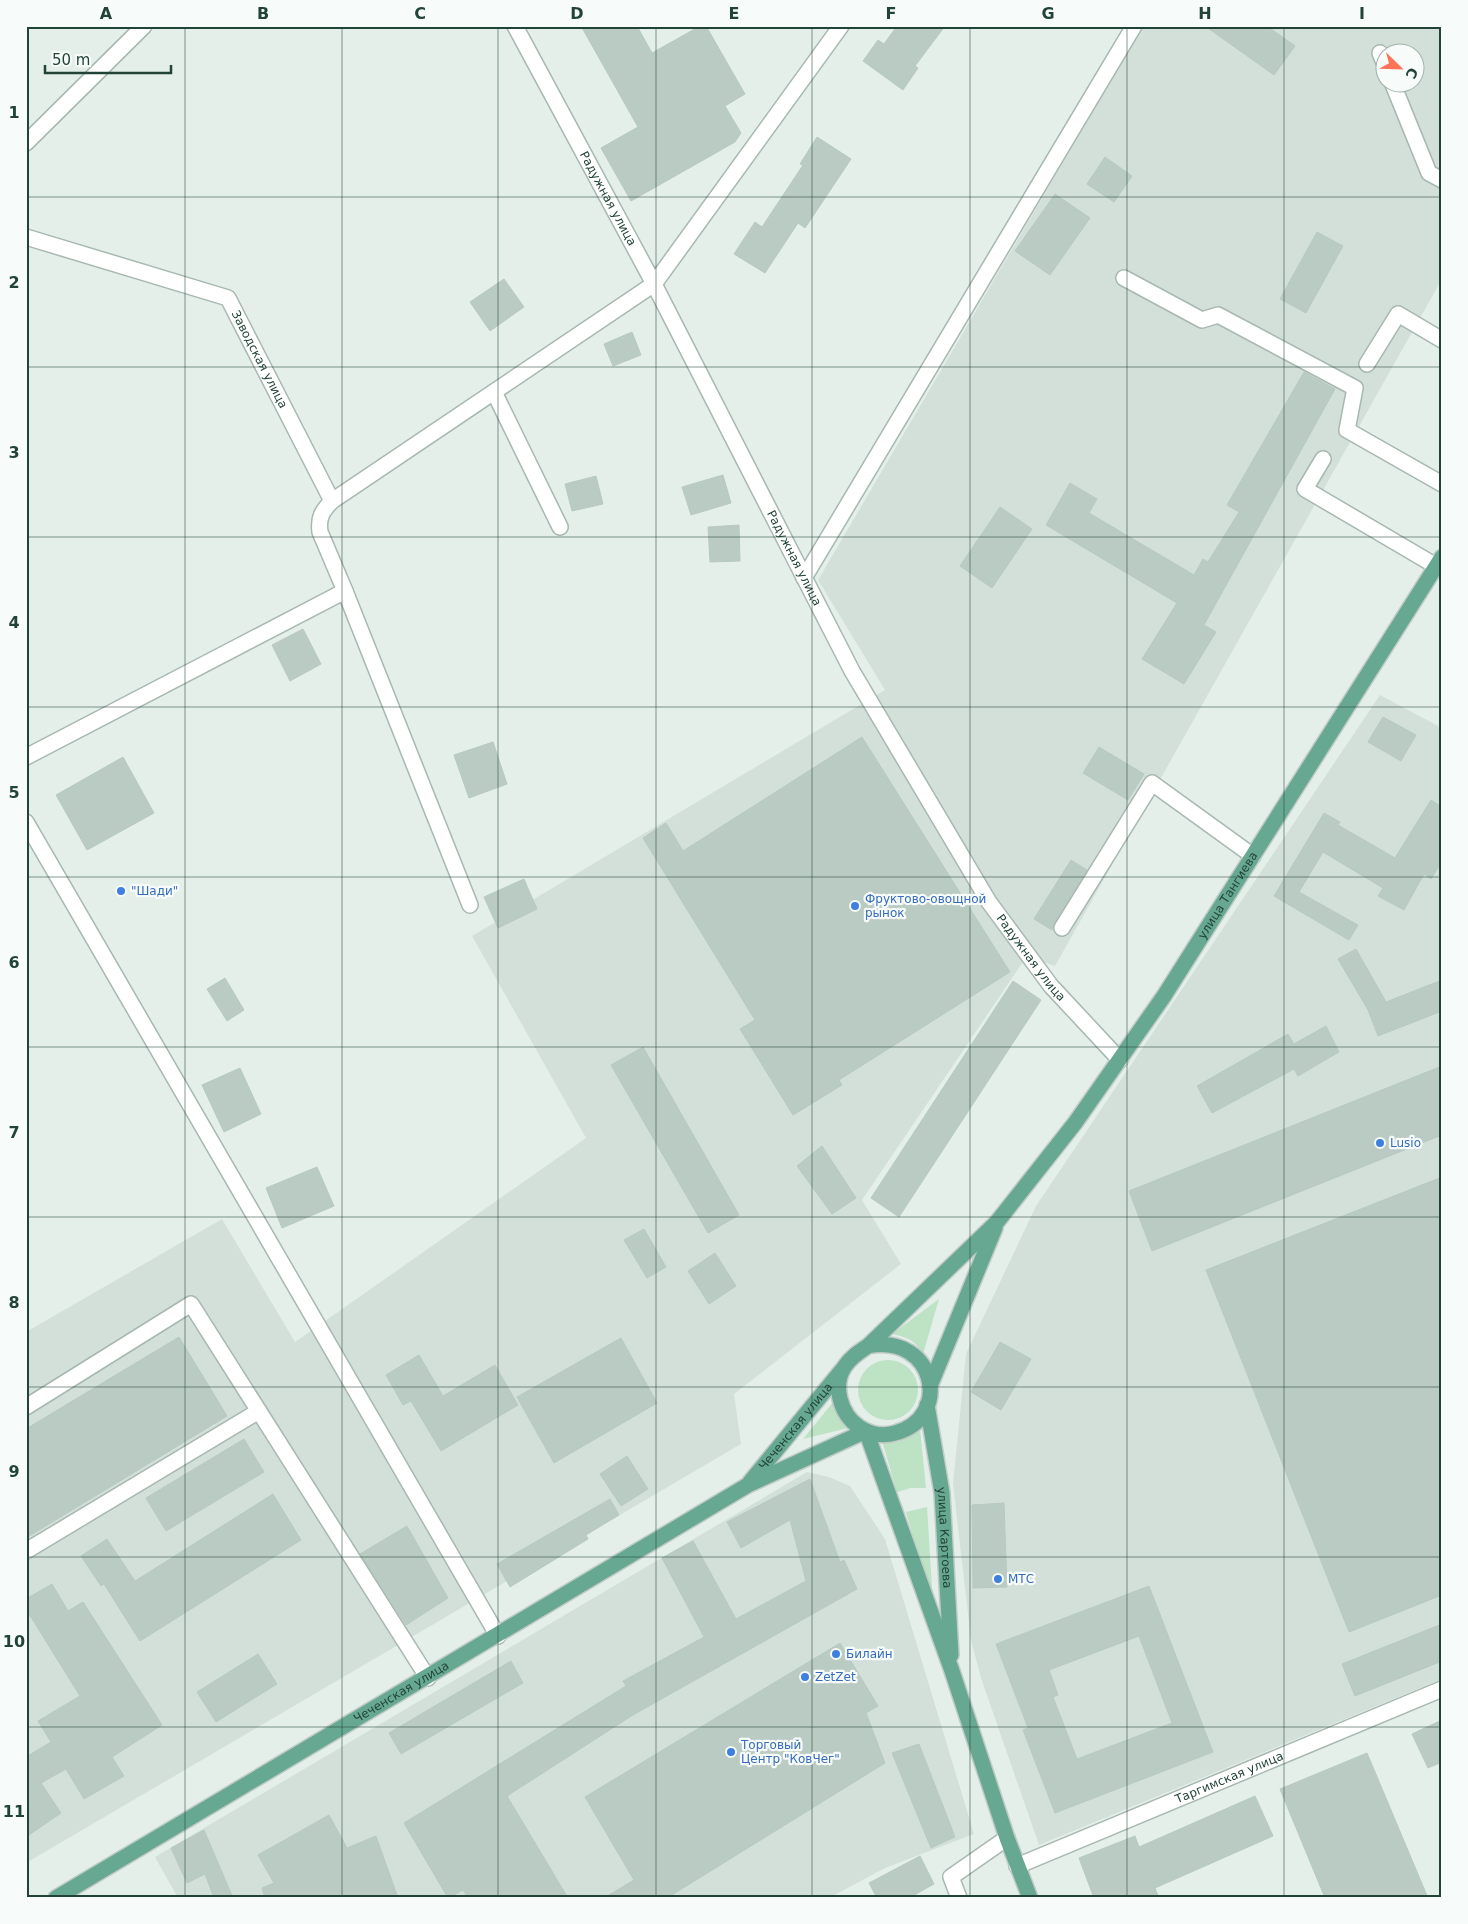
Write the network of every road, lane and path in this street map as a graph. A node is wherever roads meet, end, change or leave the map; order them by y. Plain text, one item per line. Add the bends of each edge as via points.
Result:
1 (144, 26) edge
2 (515, 26) edge
3 (841, 26) edge
4 (1134, 26) edge
5 (1396, 92) edge
6 (26, 143) edge
7 (1442, 180) edge
8 (26, 237) edge
9 (1124, 278) dead end
10 (654, 284) junction
11 (1442, 340) edge
12 (1367, 364) dead end
13 (494, 392) junction
14 (1323, 460) dead end
15 (1442, 484) edge
16 (332, 501) junction
17 (560, 527) dead end
18 (1439, 562) edge
19 (804, 578) junction
20 (345, 591) junction
21 (26, 757) edge
22 (26, 822) edge
23 (1253, 856) junction
24 (470, 905) dead end
25 (1062, 928) dead end
26 (1120, 1060) junction
27 (997, 1222) junction
28 (868, 1346) junction
29 (844, 1367) junction
30 (930, 1386) junction
31 (927, 1405) junction
32 (26, 1407) edge
33 (259, 1411) junction
34 (866, 1431) junction
35 (748, 1485) junction
36 (26, 1551) edge
37 (498, 1636) junction
38 (952, 1671) junction
39 (428, 1678) junction
40 (1442, 1689) edge
41 (1007, 1838) junction
42 (1017, 1866) junction
43 (56, 1898) edge
44 (959, 1898) edge
45 (1030, 1898) edge

1 - 6 street
2 - 10 street, Радужная улица
3 - 10 street
4 - 19 street
5 - 7 street via 1429,173
8 - 16 street, Заводская улица via 228,298
9 - 15 street via 1202,320 1218,314 1355,388 1347,430
10 - 13 street
10 - 19 street, Радужная улица
11 - 12 street via 1398,314
13 - 16 street
13 - 17 street
14 - 18 street via 1305,489
16 - 20 street via 318,522
18 - 23 main road, улица Тангиева
19 - 26 street, Радужная улица via 852,672 989,902 1051,986
20 - 21 street
20 - 24 street
22 - 37 street
23 - 25 street via 1152,783
23 - 26 main road, улица Тангиева
26 - 27 main road, улица Тангиева
27 - 28 main road
27 - 30 main road
28 - 29 main road via 855,1354
28 - 30 main road via 896,1345 910,1351 927,1372
29 - 34 main road via 839,1396 844,1411 853,1423
29 - 35 main road, Чеченская улица
30 - 31 main road
31 - 34 main road via 922,1416 902,1432 878,1435
31 - 38 main road, улица Картоева via 942,1493
32 - 33 street via 191,1304
33 - 36 street
33 - 39 street
34 - 35 main road, Чеченская улица
34 - 38 main road, улица Картоева
35 - 37 main road, Чеченская улица
37 - 39 main road, Чеченская улица
38 - 41 main road, улица Картоева
39 - 43 main road, Чеченская улица
40 - 42 street, Таргимская улица
41 - 42 main road, улица Картоева
41 - 44 street via 951,1877
42 - 45 main road, улица Картоева

